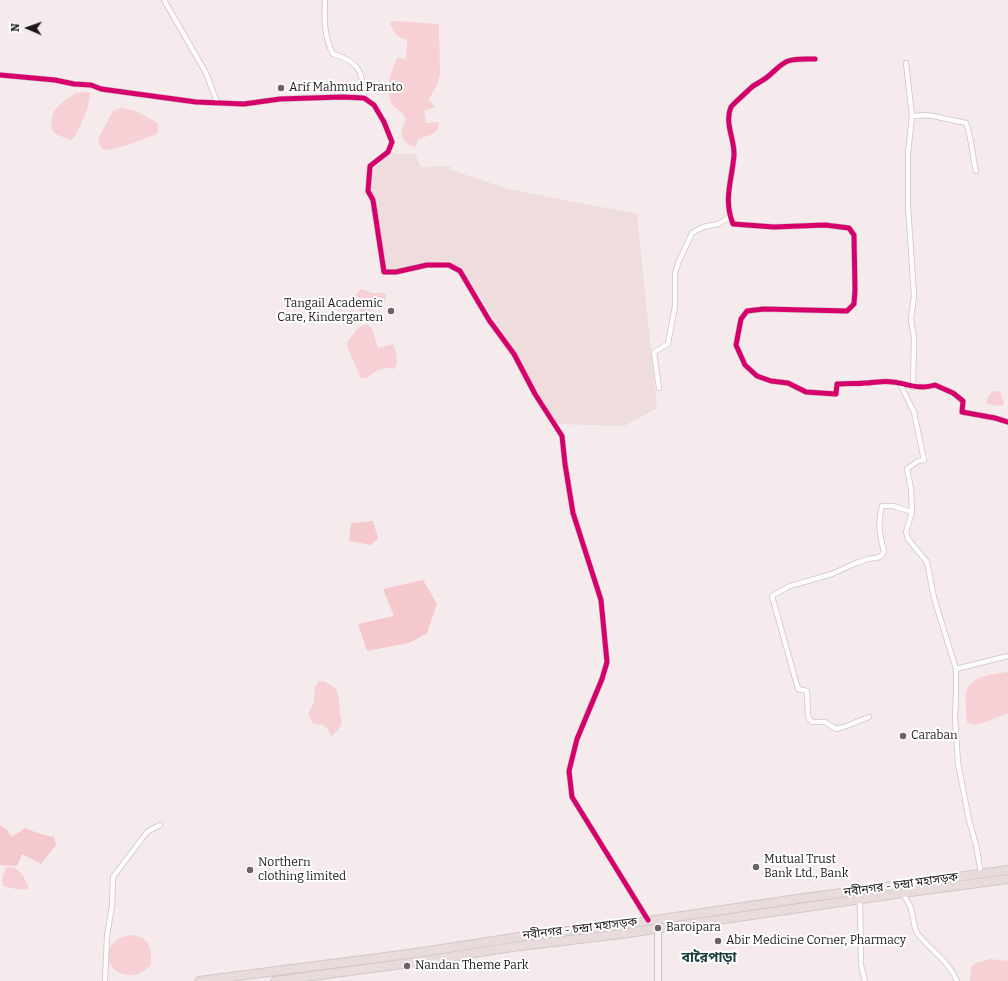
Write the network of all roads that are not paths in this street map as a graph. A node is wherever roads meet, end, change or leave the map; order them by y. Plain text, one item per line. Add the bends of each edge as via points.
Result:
1 (164, 0) edge
2 (325, 0) edge
3 (815, 59) dead end
4 (906, 63) dead end
5 (0, 74) edge
6 (364, 98) junction
7 (217, 102) junction
8 (912, 116) junction
9 (976, 170) dead end
10 (730, 217) junction
11 (900, 384) junction
12 (913, 387) junction
13 (659, 388) dead end
14 (1008, 422) edge
15 (912, 512) junction
16 (1008, 656) edge
17 (956, 669) junction
18 (869, 717) dead end
19 (160, 825) dead end
20 (1008, 870) edge
21 (981, 874) junction
22 (1008, 879) edge
23 (903, 893) junction
24 (860, 900) junction
25 (648, 920) junction
26 (658, 928) junction
27 (393, 956) junction
28 (394, 965) junction
29 (105, 981) edge
30 (199, 981) edge
31 (275, 981) edge
32 (658, 981) edge
33 (865, 981) edge
34 (957, 981) edge

1 - 7 street via 206,73
2 - 6 street via 325,32 330,49 333,54 349,60 359,69
3 - 10 street via 787,61 752,87 732,106 730,130 734,154 728,191
4 - 8 street
5 - 7 street via 196,102
6 - 7 street via 280,99 244,104
6 - 25 street via 374,105 392,142 388,152 370,166 368,191 373,200 384,272 427,265 450,265 460,271 489,320 514,354 535,394 562,436 573,513 601,600 607,662 577,739 568,771 572,797
8 - 9 street via 928,115 966,123
8 - 12 street via 908,154 908,206 914,296 911,319 914,338
10 - 11 street via 734,224 774,227 825,225 849,228 854,235 854,304 847,311 747,311 741,319 736,345 746,365 758,376 788,383 806,392 836,394 837,384 880,381
10 - 13 street via 692,233 678,263 675,306 668,344 654,352
11 - 12 street
11 - 15 street via 914,412 924,460 907,469
12 - 14 street via 935,385 963,401 962,412
15 - 17 street via 906,532 908,539 927,562 934,598
15 - 18 street via 893,506 882,506 878,525 884,552 880,557 790,586 772,596 798,689 807,691 808,717 812,722 826,722 836,728
16 - 17 street
17 - 21 street via 955,718 958,763
19 - 29 street via 147,832 113,877
20 - 21 highway, নবীনগর - চন্দ্রা মহাসড়ক
21 - 25 highway, নবীনগর - চন্দ্রা মহাসড়ক
22 - 23 highway, নবীনগর - চন্দ্রা মহাসড়ক
23 - 24 highway, নবীনগর - চন্দ্রা মহাসড়ক
23 - 34 street via 911,908 917,934 946,963
24 - 26 highway, নবীনগর - চন্দ্রা মহাসড়ক
24 - 33 street via 861,960
25 - 27 highway, নবীনগর - চন্দ্রা মহাসড়ক
26 - 28 highway, নবীনগর - চন্দ্রা মহাসড়ক
26 - 32 street
27 - 28 highway
27 - 30 highway, নবীনগর - চন্দ্রা মহাসড়ক
28 - 31 highway, নবীনগর - চন্দ্রা মহাসড়ক

